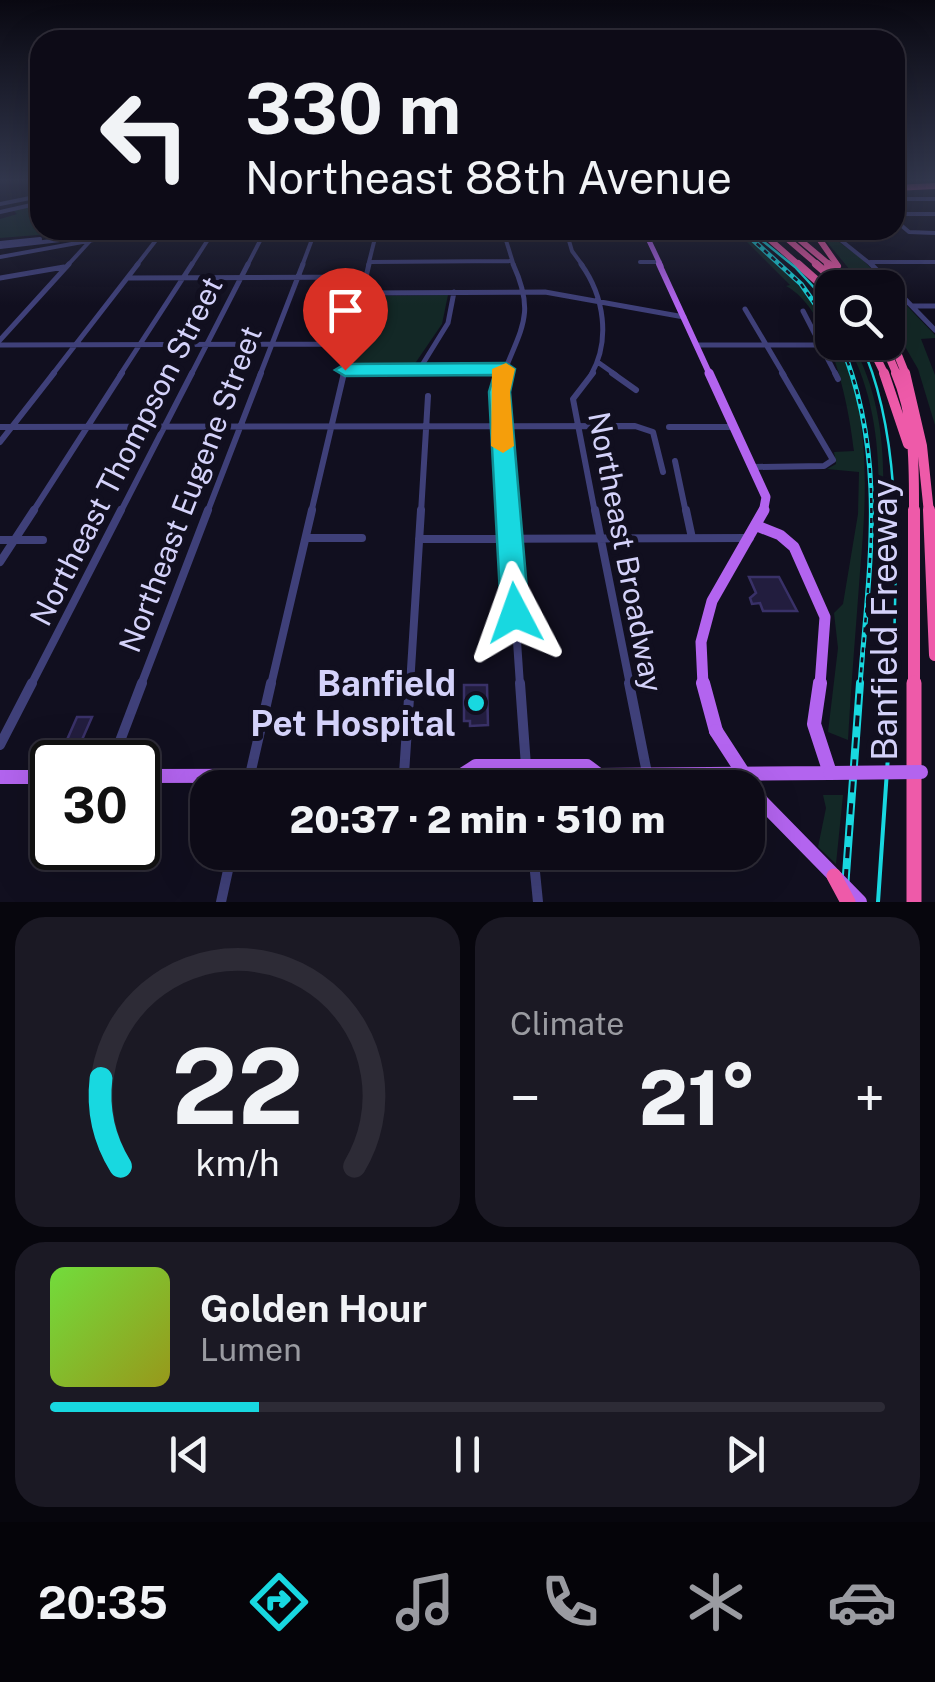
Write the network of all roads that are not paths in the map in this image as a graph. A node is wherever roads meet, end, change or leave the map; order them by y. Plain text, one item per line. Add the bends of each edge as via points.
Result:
1 (905, 226) edge
2 (935, 233) edge
3 (56, 240) edge
4 (96, 240) edge
5 (156, 240) edge
6 (208, 240) edge
7 (260, 240) edge
8 (312, 240) edge
9 (375, 240) edge
10 (505, 240) edge
11 (568, 240) edge
12 (651, 240) edge
13 (770, 240) edge
14 (788, 240) edge
15 (801, 240) edge
16 (820, 240) edge
17 (840, 240) edge
18 (90, 241) junction
19 (0, 245) edge
20 (0, 258) edge
21 (510, 261) junction
22 (370, 262) junction
23 (640, 262) dead end
24 (660, 262) junction
25 (868, 262) junction
26 (935, 262) edge
27 (66, 267) junction
28 (825, 270) edge
29 (838, 270) edge
30 (840, 270) edge
31 (298, 277) junction
32 (366, 277) junction
33 (0, 278) edge
34 (127, 278) junction
35 (184, 278) junction
36 (241, 278) junction
37 (815, 279) edge
38 (525, 291) junction
39 (363, 292) junction
40 (454, 292) junction
41 (599, 301) junction
42 (912, 306) junction
43 (935, 306) edge
44 (745, 309) dead end
45 (803, 311) dead end
46 (685, 317) junction
47 (815, 330) edge
48 (935, 330) edge
49 (0, 342) edge
50 (352, 344) junction
51 (140, 345) junction
52 (206, 345) junction
53 (272, 345) junction
54 (698, 345) junction
55 (766, 345) junction
56 (815, 345) edge
57 (74, 346) junction
58 (830, 360) edge
59 (877, 360) edge
60 (891, 360) edge
61 (902, 360) edge
62 (598, 362) junction
63 (506, 369) junction
64 (345, 370) junction
65 (419, 370) junction
66 (838, 379) dead end
67 (636, 390) dead end
68 (428, 396) dead end
69 (0, 427) edge
70 (164, 427) junction
71 (240, 427) junction
72 (332, 427) junction
73 (426, 427) junction
74 (501, 427) junction
75 (578, 427) junction
76 (669, 427) dead end
77 (735, 427) junction
78 (11, 428) junction
79 (88, 428) junction
80 (0, 442) edge
81 (674, 461) dead end
82 (914, 462) junction
83 (754, 467) junction
84 (663, 472) dead end
85 (754, 532) junction
86 (600, 537) junction
87 (308, 538) junction
88 (362, 538) dead end
89 (419, 538) junction
90 (510, 538) junction
91 (692, 538) junction
92 (0, 540) edge
93 (14, 540) junction
94 (44, 540) dead end
95 (0, 562) edge
96 (935, 655) edge
97 (120, 740) edge
98 (0, 745) edge
99 (526, 766) junction
100 (252, 770) edge
101 (404, 770) edge
102 (470, 770) edge
103 (592, 770) edge
104 (646, 770) edge
105 (935, 772) edge
106 (765, 774) edge
107 (825, 774) junction
108 (0, 777) edge
109 (30, 777) edge
110 (160, 777) edge
111 (190, 779) edge
112 (228, 870) edge
113 (535, 870) edge
114 (834, 876) junction
115 (222, 902) edge
116 (538, 902) edge
117 (848, 902) edge
118 (860, 902) edge
119 (914, 902) edge

1 - 2 street
3 - 19 street
4 - 18 street
5 - 34 street
6 - 35 street
7 - 36 street, Northeast Thompson Street
8 - 31 street, Northeast Eugene Street
9 - 22 street
10 - 21 street
11 - 41 street, Northeast Broadway
12 - 24 main road
13 - 37 highway
14 - 28 highway
15 - 29 highway
16 - 30 highway
17 - 25 street
18 - 20 street
18 - 27 street
21 - 22 street
21 - 38 street
22 - 32 street
23 - 24 street
24 - 46 main road
25 - 26 street
25 - 42 street
27 - 33 street
27 - 49 street
31 - 32 street
31 - 36 street
31 - 53 street, Northeast Eugene Street
32 - 39 street
34 - 35 street
34 - 57 street
35 - 36 street
35 - 51 street
36 - 52 street, Northeast Thompson Street
38 - 40 street
38 - 41 street
38 - 63 street via 524,331
39 - 40 street
39 - 50 street
40 - 65 street via 448,323
41 - 46 street
41 - 62 street, Northeast Broadway
42 - 43 street
42 - 48 street
44 - 55 street
45 - 47 street
46 - 54 main road
49 - 57 street
50 - 53 street
50 - 64 street
51 - 52 street
51 - 57 street
51 - 79 street
52 - 53 street
52 - 70 street, Northeast Thompson Street
53 - 71 street, Northeast Eugene Street
54 - 55 street
54 - 77 main road
55 - 56 street
55 - 83 street via 831,464
57 - 78 street
58 - 66 street
59 - 82 highway
60 - 82 highway, Banfield Freeway via 905,394
61 - 96 highway, Banfield Freeway via 926,438
62 - 67 street
62 - 75 street, Northeast Broadway via 573,399
63 - 65 street
63 - 74 street
64 - 65 street
64 - 72 street
68 - 73 street
69 - 78 street
70 - 71 street
70 - 79 street
70 - 98 street, Northeast Thompson Street
71 - 72 street
71 - 97 street, Northeast Eugene Street
72 - 73 street
72 - 87 street
73 - 74 street
73 - 89 street
74 - 75 street
74 - 90 street
75 - 84 street via 646,428 653,432
75 - 86 street, Northeast Broadway
76 - 77 street
77 - 83 main road
78 - 79 street
78 - 80 street
79 - 93 street
81 - 91 street
82 - 119 highway, Banfield Freeway
83 - 85 main road via 766,497
85 - 91 street
85 - 107 main road via 780,535 794,547 824,617 814,724
85 - 114 main road, bridge via 715,592 699,635 699,674 716,731 739,774
86 - 90 street
86 - 91 street
86 - 104 street, Northeast Broadway
87 - 88 street
87 - 100 street
89 - 90 street
89 - 101 street
90 - 99 street
92 - 93 street
93 - 94 street
93 - 95 street
99 - 102 main road
99 - 103 main road
105 - 107 main road, bridge
106 - 107 main road
108 - 109 main road
110 - 111 main road
112 - 115 street
113 - 116 street
114 - 117 highway, bridge
114 - 118 main road, bridge

